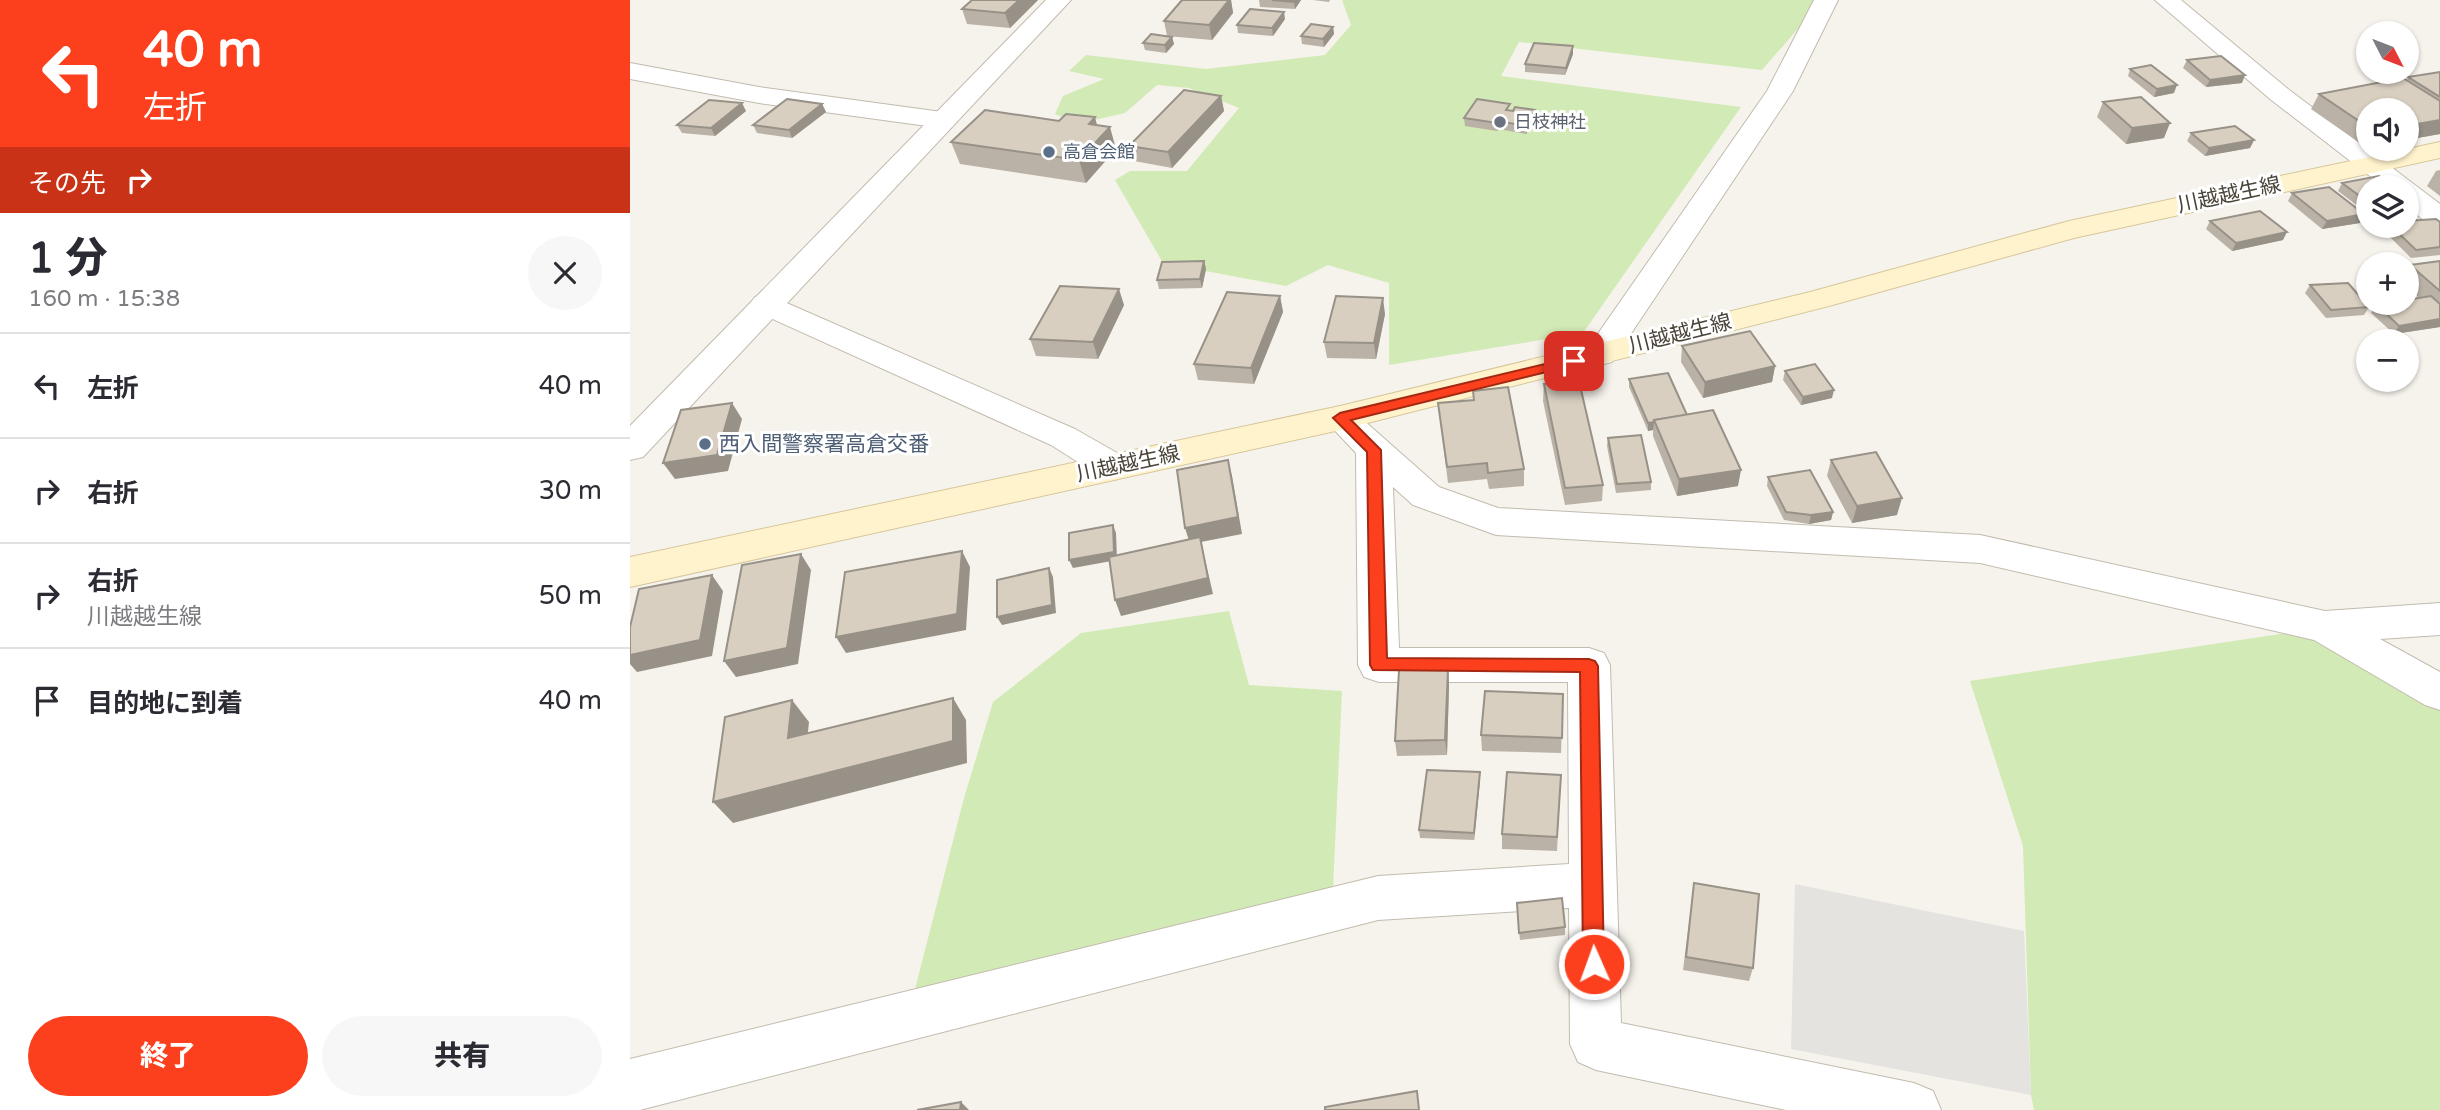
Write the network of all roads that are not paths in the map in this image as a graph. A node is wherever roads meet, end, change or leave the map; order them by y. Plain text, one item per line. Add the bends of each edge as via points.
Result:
1 (1059, 0) edge
2 (1826, 0) edge
3 (2167, 0) edge
4 (630, 71) edge
5 (942, 120) junction
6 (2440, 150) edge
7 (2373, 164) junction
8 (2387, 175) edge
9 (2419, 202) edge
10 (2440, 219) edge
11 (766, 304) junction
12 (1600, 355) junction
13 (1340, 418) junction
14 (630, 448) edge
15 (1374, 450) junction
16 (1113, 467) junction
17 (630, 572) edge
18 (2440, 619) edge
19 (2325, 627) junction
20 (2440, 693) edge
21 (1591, 885) junction
22 (630, 1086) edge
23 (1913, 1110) edge

1 - 5 street
2 - 12 street via 1780,91
3 - 7 street via 2279,94
4 - 5 street
5 - 11 street
6 - 7 main road, 川越越生線
7 - 8 street
7 - 12 main road, 川越越生線 via 2069,230
9 - 10 street
11 - 14 street
11 - 16 street via 1063,437
12 - 13 main road, 川越越生線
13 - 15 street
13 - 16 main road, 川越越生線
15 - 19 street via 1426,496 1496,522 1980,548
15 - 21 street via 1379,665 1589,666
16 - 17 main road, 川越越生線
18 - 19 street
19 - 20 street
21 - 22 street via 1378,898
21 - 23 street via 1596,1044

